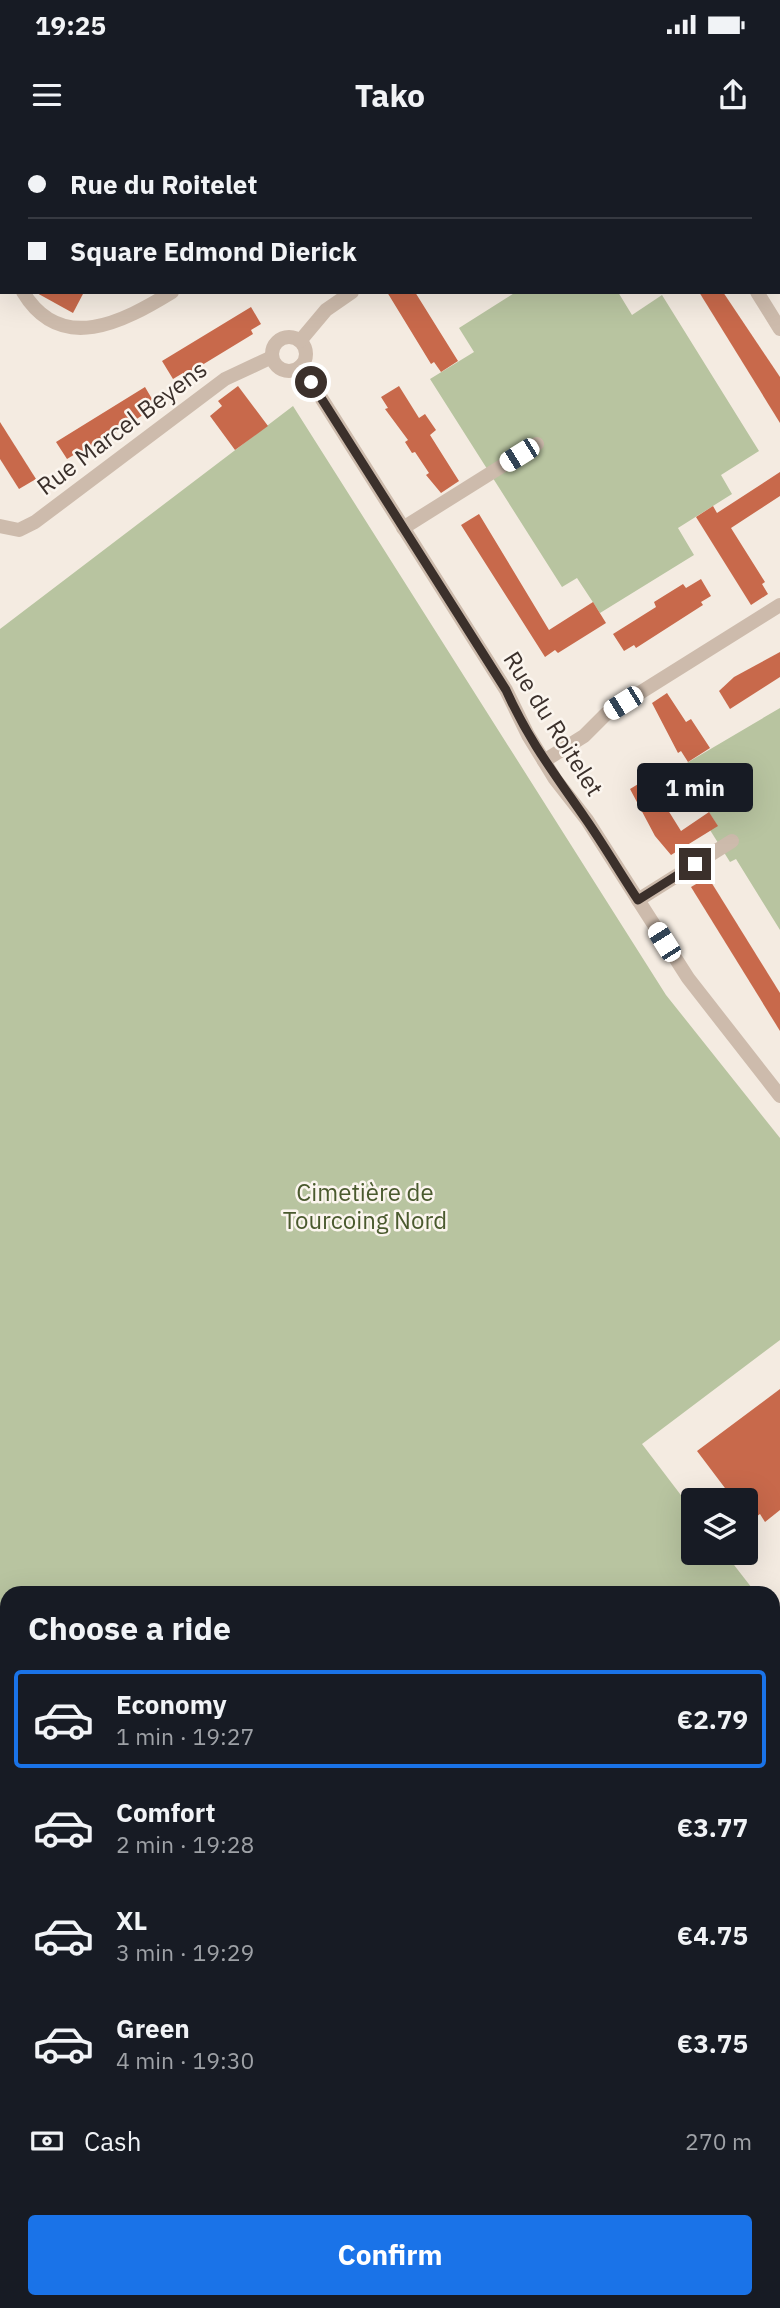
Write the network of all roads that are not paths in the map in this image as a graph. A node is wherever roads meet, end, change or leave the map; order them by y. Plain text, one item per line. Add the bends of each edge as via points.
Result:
1 (25, 294) edge
2 (169, 294) edge
3 (349, 294) edge
4 (758, 294) edge
5 (777, 319) edge
6 (300, 341) junction
7 (272, 357) junction
8 (300, 366) junction
9 (537, 444) dead end
10 (0, 526) edge
11 (403, 528) junction
12 (780, 605) edge
13 (544, 761) junction
14 (732, 841) dead end
15 (638, 900) junction
16 (780, 1096) edge

1 - 2 street via 46,320 80,328 129,317
3 - 6 street via 326,310
4 - 5 street
6 - 7 street via 280,339
6 - 8 street via 306,353
7 - 8 street via 284,370
7 - 10 street, Rue Marcel Beyens via 225,379 35,522 19,530
8 - 11 street, Rue du Roitelet
9 - 11 street
11 - 13 street, Rue du Roitelet via 506,690
12 - 13 street via 606,714 584,736
13 - 15 street, Rue du Roitelet
14 - 15 street
15 - 16 street, Rue du Roitelet via 688,978

